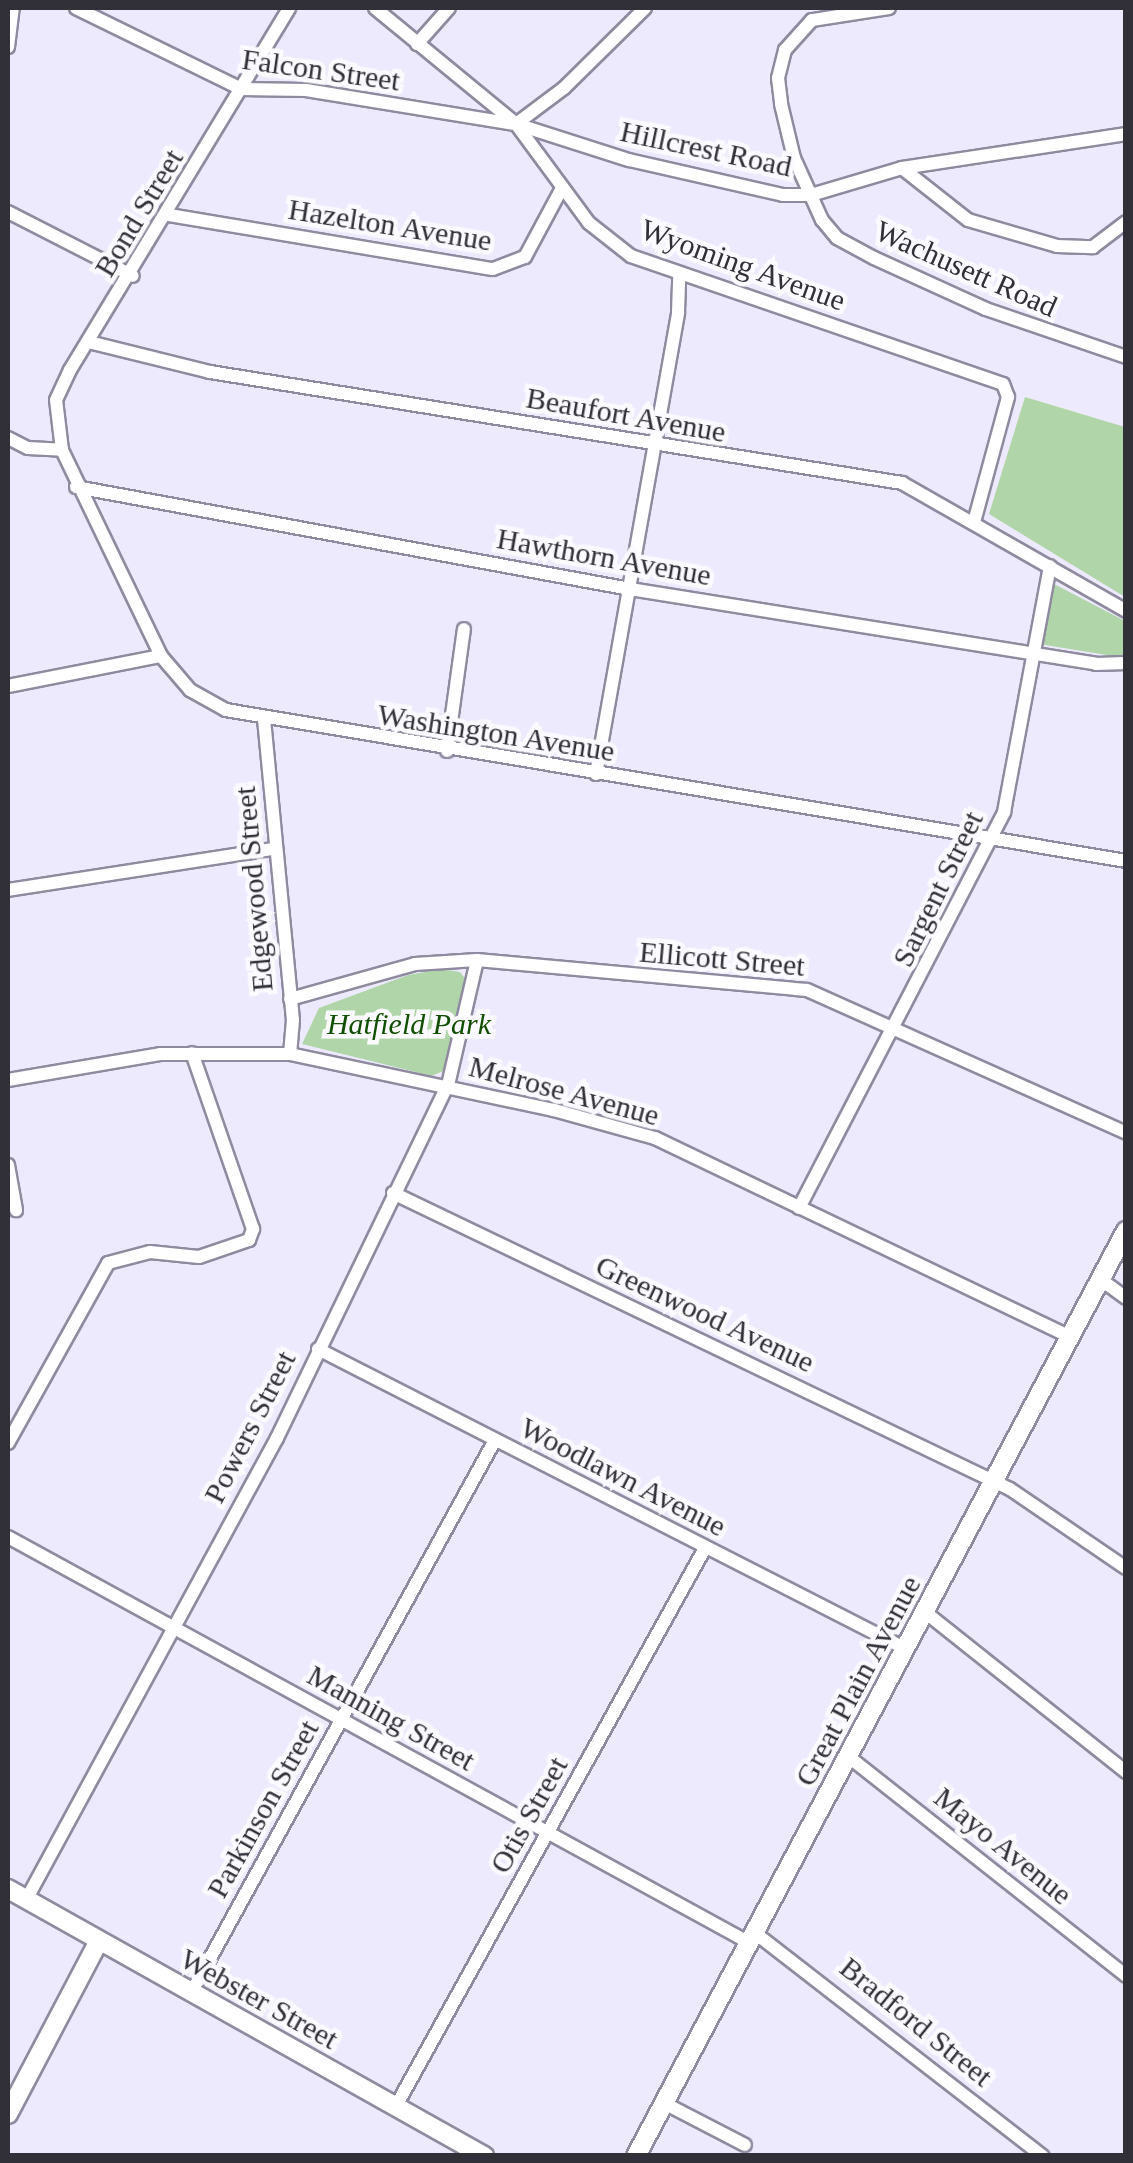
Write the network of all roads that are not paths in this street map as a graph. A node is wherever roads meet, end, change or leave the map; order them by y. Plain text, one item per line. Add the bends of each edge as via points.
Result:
1 (12, 8) edge
2 (76, 8) edge
3 (289, 8) edge
4 (375, 8) edge
5 (449, 8) edge
6 (645, 8) edge
7 (889, 8) edge
8 (417, 44) junction
9 (8, 47) edge
10 (241, 89) junction
11 (516, 124) junction
12 (1126, 134) edge
13 (902, 168) junction
14 (561, 190) junction
15 (811, 195) junction
16 (8, 212) edge
17 (169, 214) junction
18 (1126, 222) edge
19 (678, 275) junction
20 (132, 276) junction
21 (89, 342) junction
22 (1126, 357) edge
23 (8, 438) edge
24 (656, 443) junction
25 (62, 450) junction
26 (76, 487) junction
27 (974, 522) junction
28 (1050, 566) junction
29 (630, 589) junction
30 (1126, 611) edge
31 (464, 628) dead end
32 (1030, 652) junction
33 (161, 656) junction
34 (1126, 663) edge
35 (8, 686) edge
36 (264, 718) junction
37 (447, 751) junction
38 (596, 774) junction
39 (992, 837) junction
40 (274, 849) junction
41 (1126, 861) edge
42 (8, 890) edge
43 (477, 960) junction
44 (290, 999) junction
45 (897, 1027) junction
46 (192, 1053) junction
47 (290, 1054) junction
48 (8, 1080) edge
49 (448, 1085) junction
50 (1126, 1133) edge
51 (8, 1167) edge
52 (393, 1193) junction
53 (799, 1208) junction
54 (16, 1210) dead end
55 (1126, 1230) edge
56 (1100, 1279) junction
57 (1126, 1298) edge
58 (1070, 1337) junction
59 (318, 1349) junction
60 (495, 1440) junction
61 (8, 1443) edge
62 (995, 1481) junction
63 (8, 1537) edge
64 (704, 1548) junction
65 (1126, 1568) edge
66 (925, 1612) junction
67 (172, 1628) junction
68 (906, 1650) junction
69 (341, 1720) junction
70 (848, 1757) junction
71 (1126, 1772) edge
72 (548, 1832) junction
73 (8, 1889) edge
74 (26, 1900) junction
75 (752, 1938) junction
76 (99, 1941) junction
77 (1126, 1976) edge
78 (191, 1993) junction
79 (664, 2103) junction
80 (396, 2106) junction
81 (8, 2114) edge
82 (745, 2145) dead end
83 (484, 2156) edge
84 (636, 2156) edge
85 (1042, 2156) edge

1 - 9 street
2 - 10 street, Falcon Street
3 - 10 street, Bond Street
4 - 8 street, Hillcrest Road
5 - 8 street
6 - 11 street via 564,88
7 - 15 street, Wachusett Road via 812,20 786,50 778,78 781,104
8 - 11 street, Hillcrest Road
10 - 11 street, Falcon Street via 306,90
10 - 17 street, Bond Street
11 - 14 street, Wyoming Avenue
11 - 15 street, Hillcrest Road via 709,180
12 - 13 street, Hillcrest Road
13 - 15 street, Hillcrest Road
13 - 18 street via 968,220 1056,246 1093,247
14 - 17 street, Hazelton Avenue via 525,257 493,269
14 - 19 street, Wyoming Avenue via 607,241
15 - 22 street, Wachusett Road via 837,238 874,258 1004,316
16 - 20 street
17 - 20 street, Bond Street
19 - 24 street
19 - 27 street, Wyoming Avenue via 1003,384 1008,398
20 - 21 street, Bond Street
21 - 24 street, Beaufort Avenue via 210,372
21 - 25 street, Bond Street via 56,400
23 - 25 street via 28,448
24 - 27 street, Beaufort Avenue via 902,483
24 - 29 street
25 - 26 street, Washington Avenue
26 - 29 street, Hawthorn Avenue
26 - 33 street, Washington Avenue
27 - 28 street, Beaufort Avenue
28 - 30 street, Beaufort Avenue
28 - 32 street, Sargent Street
29 - 32 street, Hawthorn Avenue
29 - 38 street
31 - 37 street
32 - 34 street, Hawthorn Avenue
32 - 39 street, Sargent Street via 1004,812
33 - 35 street
33 - 36 street, Washington Avenue via 190,690 226,710
36 - 37 street, Washington Avenue
36 - 40 street, Edgewood Street
37 - 38 street, Washington Avenue
38 - 39 street, Washington Avenue
39 - 41 street, Washington Avenue
39 - 45 street, Sargent Street
40 - 42 street
40 - 44 street, Edgewood Street
43 - 44 street, Ellicott Street via 414,964
43 - 45 street, Ellicott Street via 807,990
43 - 49 street, Powers Street
44 - 47 street, Edgewood Street
45 - 50 street, Ellicott Street
45 - 53 street, Sargent Street
46 - 47 street, Melrose Avenue
46 - 48 street, Melrose Avenue
46 - 61 street via 253,1229 249,1240 199,1257 150,1252 108,1263
47 - 49 street, Melrose Avenue
49 - 52 street, Powers Street
49 - 53 street, Melrose Avenue via 655,1138
51 - 54 street
52 - 59 street, Powers Street
52 - 62 street, Greenwood Avenue
53 - 58 street, Melrose Avenue
55 - 56 main road, Great Plain Avenue
56 - 57 street
56 - 58 main road, Great Plain Avenue
58 - 62 main road, Great Plain Avenue
59 - 60 street, Woodlawn Avenue
59 - 67 street, Powers Street
60 - 64 street, Woodlawn Avenue
60 - 69 street, Parkinson Street
62 - 65 street, Greenwood Avenue
62 - 66 main road, Great Plain Avenue
63 - 67 street, Manning Street
64 - 68 street, Woodlawn Avenue
64 - 72 street, Otis Street
66 - 68 main road, Great Plain Avenue
66 - 71 street
67 - 69 street, Manning Street
67 - 74 street, Powers Street
68 - 70 main road, Great Plain Avenue
69 - 72 street, Manning Street
69 - 78 street, Parkinson Street
70 - 75 main road, Great Plain Avenue
70 - 77 street, Mayo Avenue
72 - 75 street, Manning Street
72 - 80 street, Otis Street
73 - 74 main road, Webster Street
74 - 76 main road, Webster Street
75 - 79 main road, Great Plain Avenue
75 - 85 street, Bradford Street
76 - 78 main road, Webster Street
76 - 81 main road
78 - 80 main road, Webster Street
79 - 82 street
79 - 84 main road, Great Plain Avenue
80 - 83 main road, Webster Street

